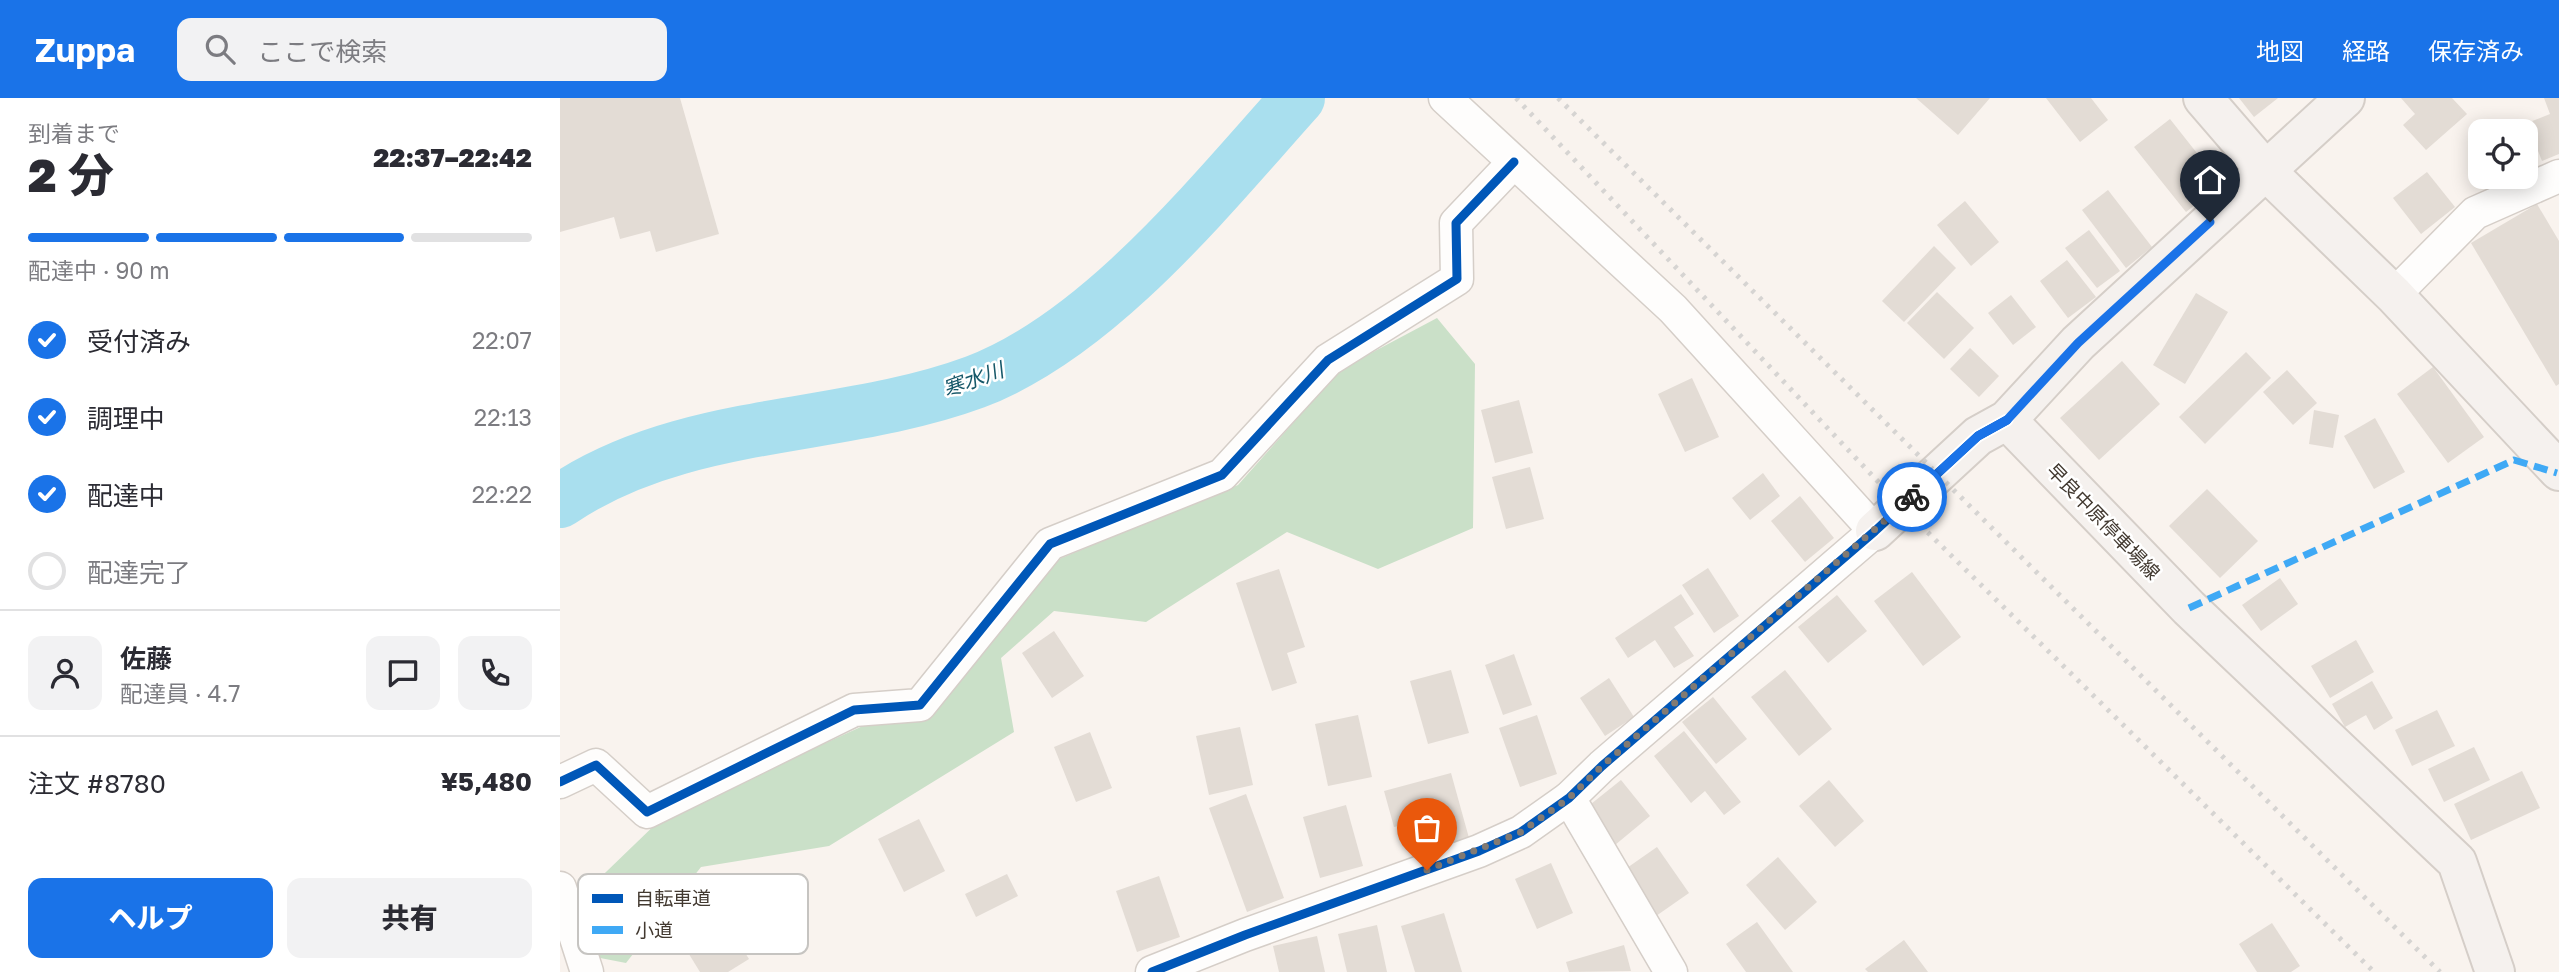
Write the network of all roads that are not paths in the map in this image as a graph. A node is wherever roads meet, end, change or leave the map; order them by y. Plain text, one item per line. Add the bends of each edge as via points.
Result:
1 (1445, 98) edge
2 (2203, 98) edge
3 (2346, 98) edge
4 (1514, 162) junction
5 (2266, 171) junction
6 (2559, 176) edge
7 (2394, 295) junction
8 (2007, 420) junction
9 (2558, 473) edge
10 (1875, 531) junction
11 (560, 782) edge
12 (1569, 798) junction
13 (560, 888) edge
14 (578, 944) edge
15 (581, 954) edge
16 (587, 972) edge
17 (1152, 972) edge
18 (1671, 972) edge
19 (2495, 972) edge

1 - 4 street
2 - 5 main road
3 - 5 main road
4 - 10 street via 1673,309
4 - 11 street via 1456,223 1457,279 1328,360 1223,475 1051,544 920,705 854,709 647,812 596,765
5 - 7 main road
5 - 8 main road via 2078,343
6 - 7 street via 2475,213
7 - 9 main road
8 - 10 main road via 1978,436
8 - 19 main road, 早良中原停車場線 via 2189,608 2456,862
10 - 12 street
12 - 17 street via 1521,832 1479,851
12 - 18 street
13 - 14 street
15 - 16 street

